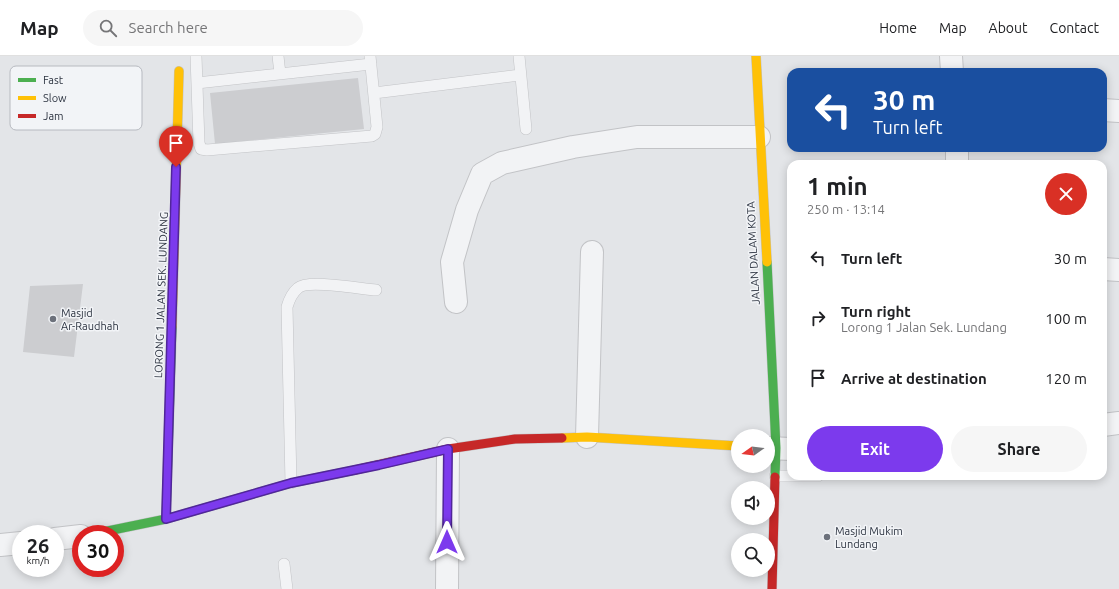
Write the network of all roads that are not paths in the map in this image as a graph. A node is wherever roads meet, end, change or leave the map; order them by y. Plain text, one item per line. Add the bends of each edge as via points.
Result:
1 (196, 56) edge
2 (278, 56) edge
3 (518, 56) edge
4 (756, 56) edge
5 (951, 56) edge
6 (371, 60) edge
7 (952, 68) edge
8 (179, 72) dead end
9 (280, 74) junction
10 (520, 75) junction
11 (197, 83) junction
12 (374, 93) junction
13 (1107, 110) edge
14 (1119, 111) edge
15 (526, 128) dead end
16 (759, 137) junction
17 (592, 252) dead end
18 (1107, 269) edge
19 (1119, 270) edge
20 (376, 290) dead end
21 (456, 302) dead end
22 (1119, 423) edge
23 (1107, 424) edge
24 (587, 437) junction
25 (731, 446) edge
26 (778, 448) edge
27 (448, 449) junction
28 (775, 476) junction
29 (787, 476) edge
30 (291, 483) junction
31 (166, 519) junction
32 (124, 528) edge
33 (12, 544) edge
34 (0, 545) edge
35 (284, 564) dead end
36 (287, 589) edge
37 (447, 589) edge
38 (772, 589) edge

1 - 11 lane
2 - 9 lane
3 - 10 lane
4 - 16 street, JALAN DALAM KOTA
5 - 7 street
6 - 9 lane
6 - 12 lane
8 - 31 street, LORONG 1 JALAN SEK. LUNDANG
9 - 11 lane
10 - 12 lane
10 - 15 lane
11 - 12 lane via 199,143 201,149 207,150 372,136 377,127
13 - 14 street
16 - 21 street via 637,136 502,163 482,174 468,210 452,262
16 - 26 street, JALAN DALAM KOTA
17 - 24 street
18 - 19 street
20 - 30 lane via 316,284 298,287 290,297 288,307
22 - 23 street
24 - 25 street
24 - 27 street via 515,439
26 - 28 street, JALAN DALAM KOTA
27 - 30 street
27 - 37 street
28 - 29 lane
28 - 38 street, JALAN DALAM KOTA
30 - 31 street
31 - 32 street
33 - 34 street
35 - 36 lane

